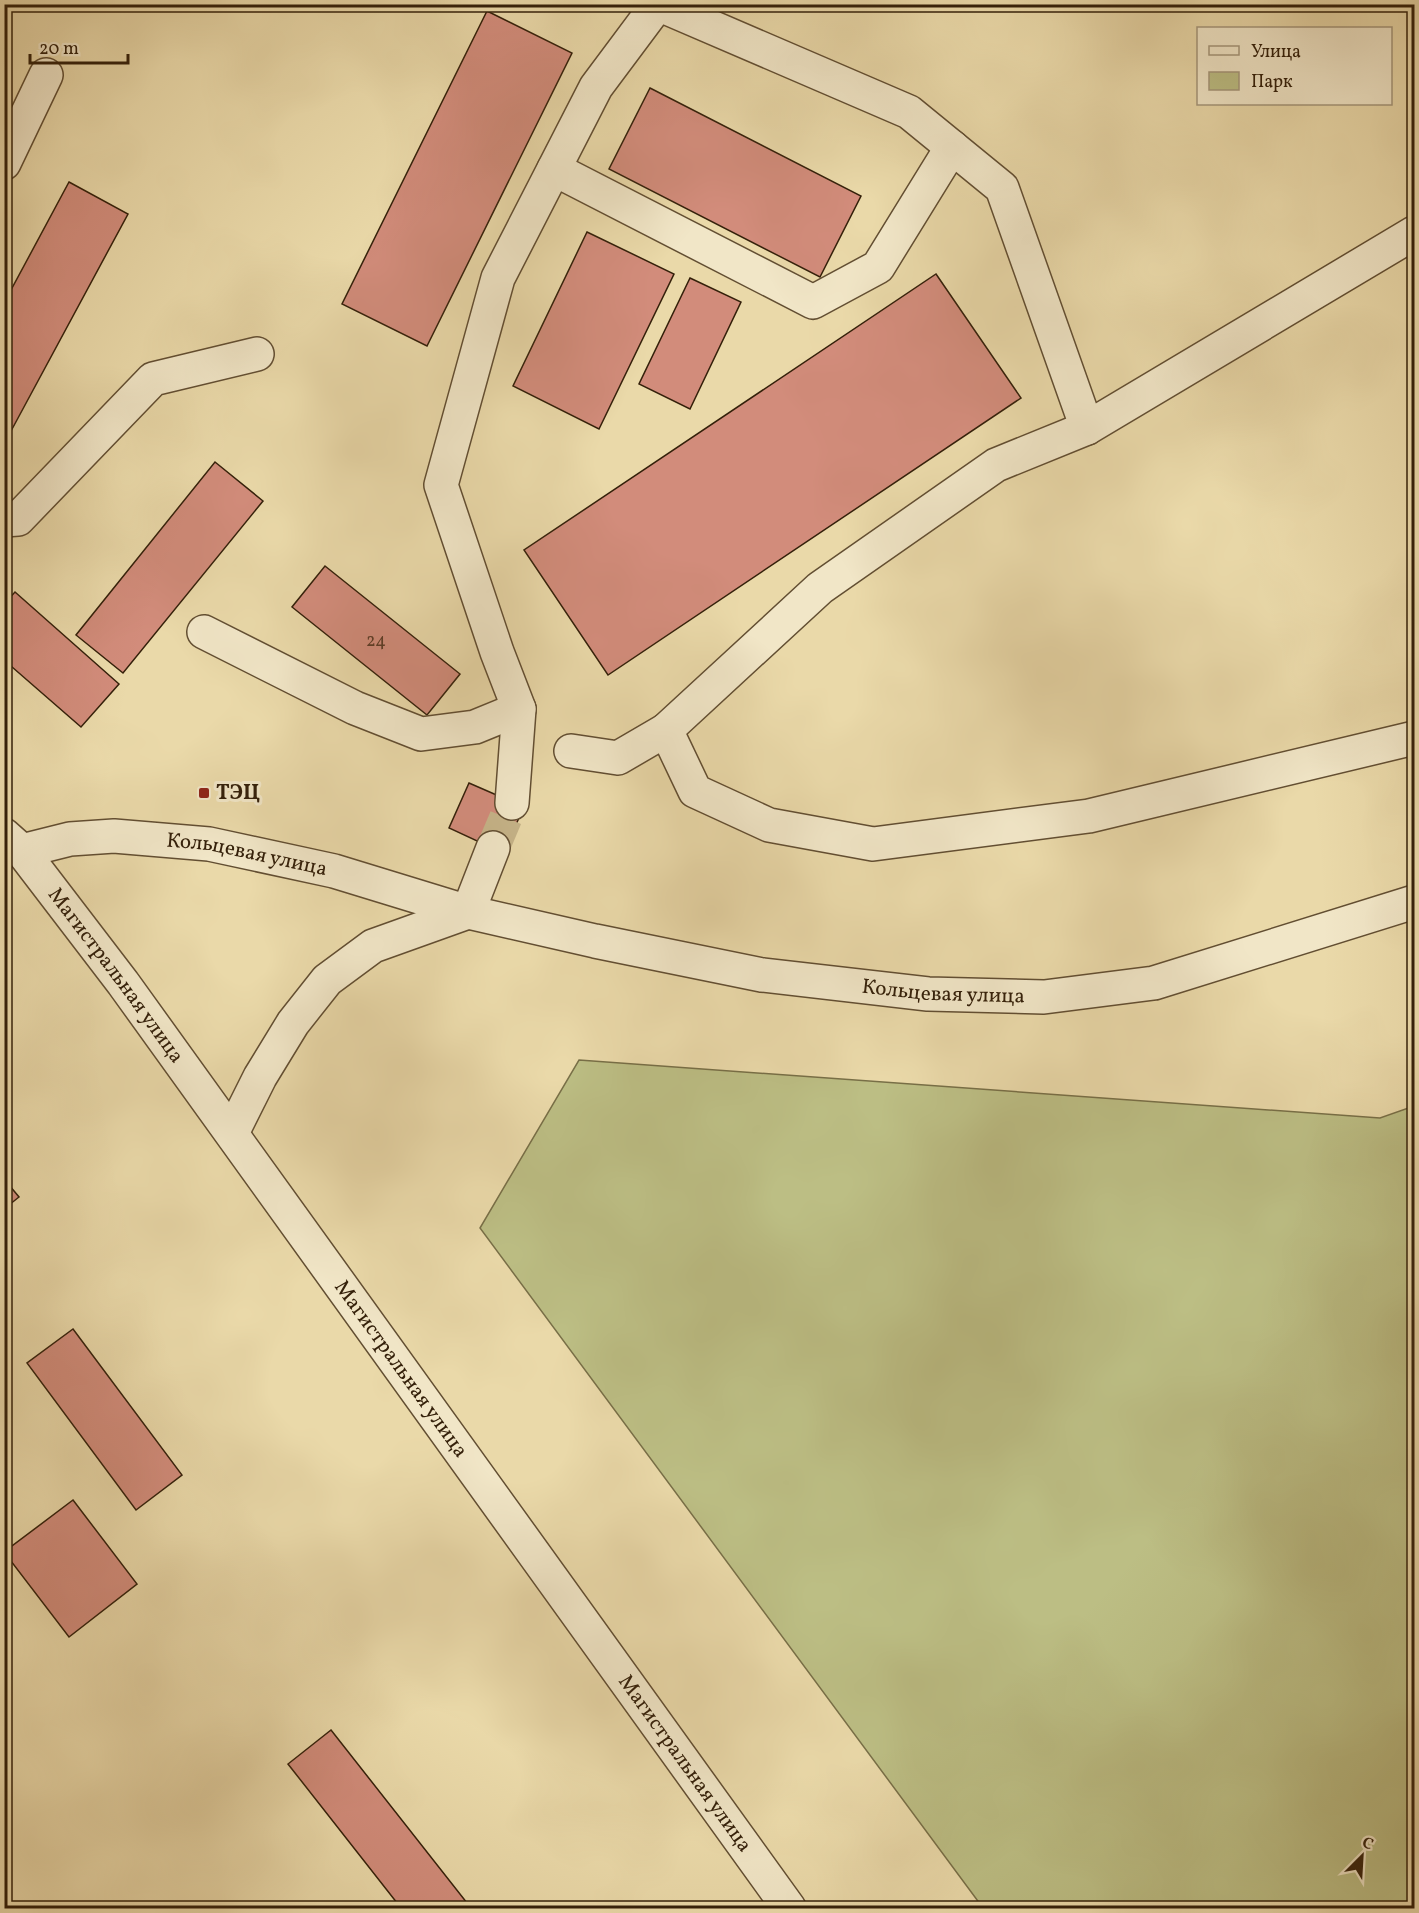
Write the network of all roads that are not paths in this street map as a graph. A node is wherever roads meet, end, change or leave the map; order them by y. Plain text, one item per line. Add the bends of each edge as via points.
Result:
1 (658, 5) edge
2 (46, 75) dead end
3 (952, 147) junction
4 (4, 163) edge
5 (554, 169) junction
6 (1414, 233) edge
7 (257, 354) dead end
8 (1087, 428) junction
9 (4, 520) edge
10 (204, 632) dead end
11 (519, 709) junction
12 (666, 730) junction
13 (1414, 738) edge
14 (572, 751) dead end
15 (512, 803) tunnel mouth
16 (13, 843) edge
17 (493, 848) tunnel mouth
18 (1414, 902) edge
19 (468, 912) junction
20 (232, 1133) junction
21 (789, 1908) edge

1 - 3 street via 909,112
1 - 5 street via 596,87
2 - 4 street
3 - 5 street via 878,267 813,302
3 - 8 street via 1002,188
5 - 11 street via 498,278 441,485
6 - 8 street
7 - 9 street via 153,379 18,519
8 - 12 street via 996,465 820,588
10 - 11 street via 355,708 421,734 475,727
11 - 15 street
12 - 13 street via 695,792 769,825 873,844 1089,816
12 - 14 street via 618,758
16 - 19 street, Кольцевая улица via 114,836 209,844 334,871
16 - 20 street, Магистральная улица via 123,983
17 - 19 street
18 - 19 street, Кольцевая улица via 1154,982 1044,997 928,994 762,975
19 - 20 street via 374,946 327,980 292,1023
20 - 21 street, Магистральная улица

